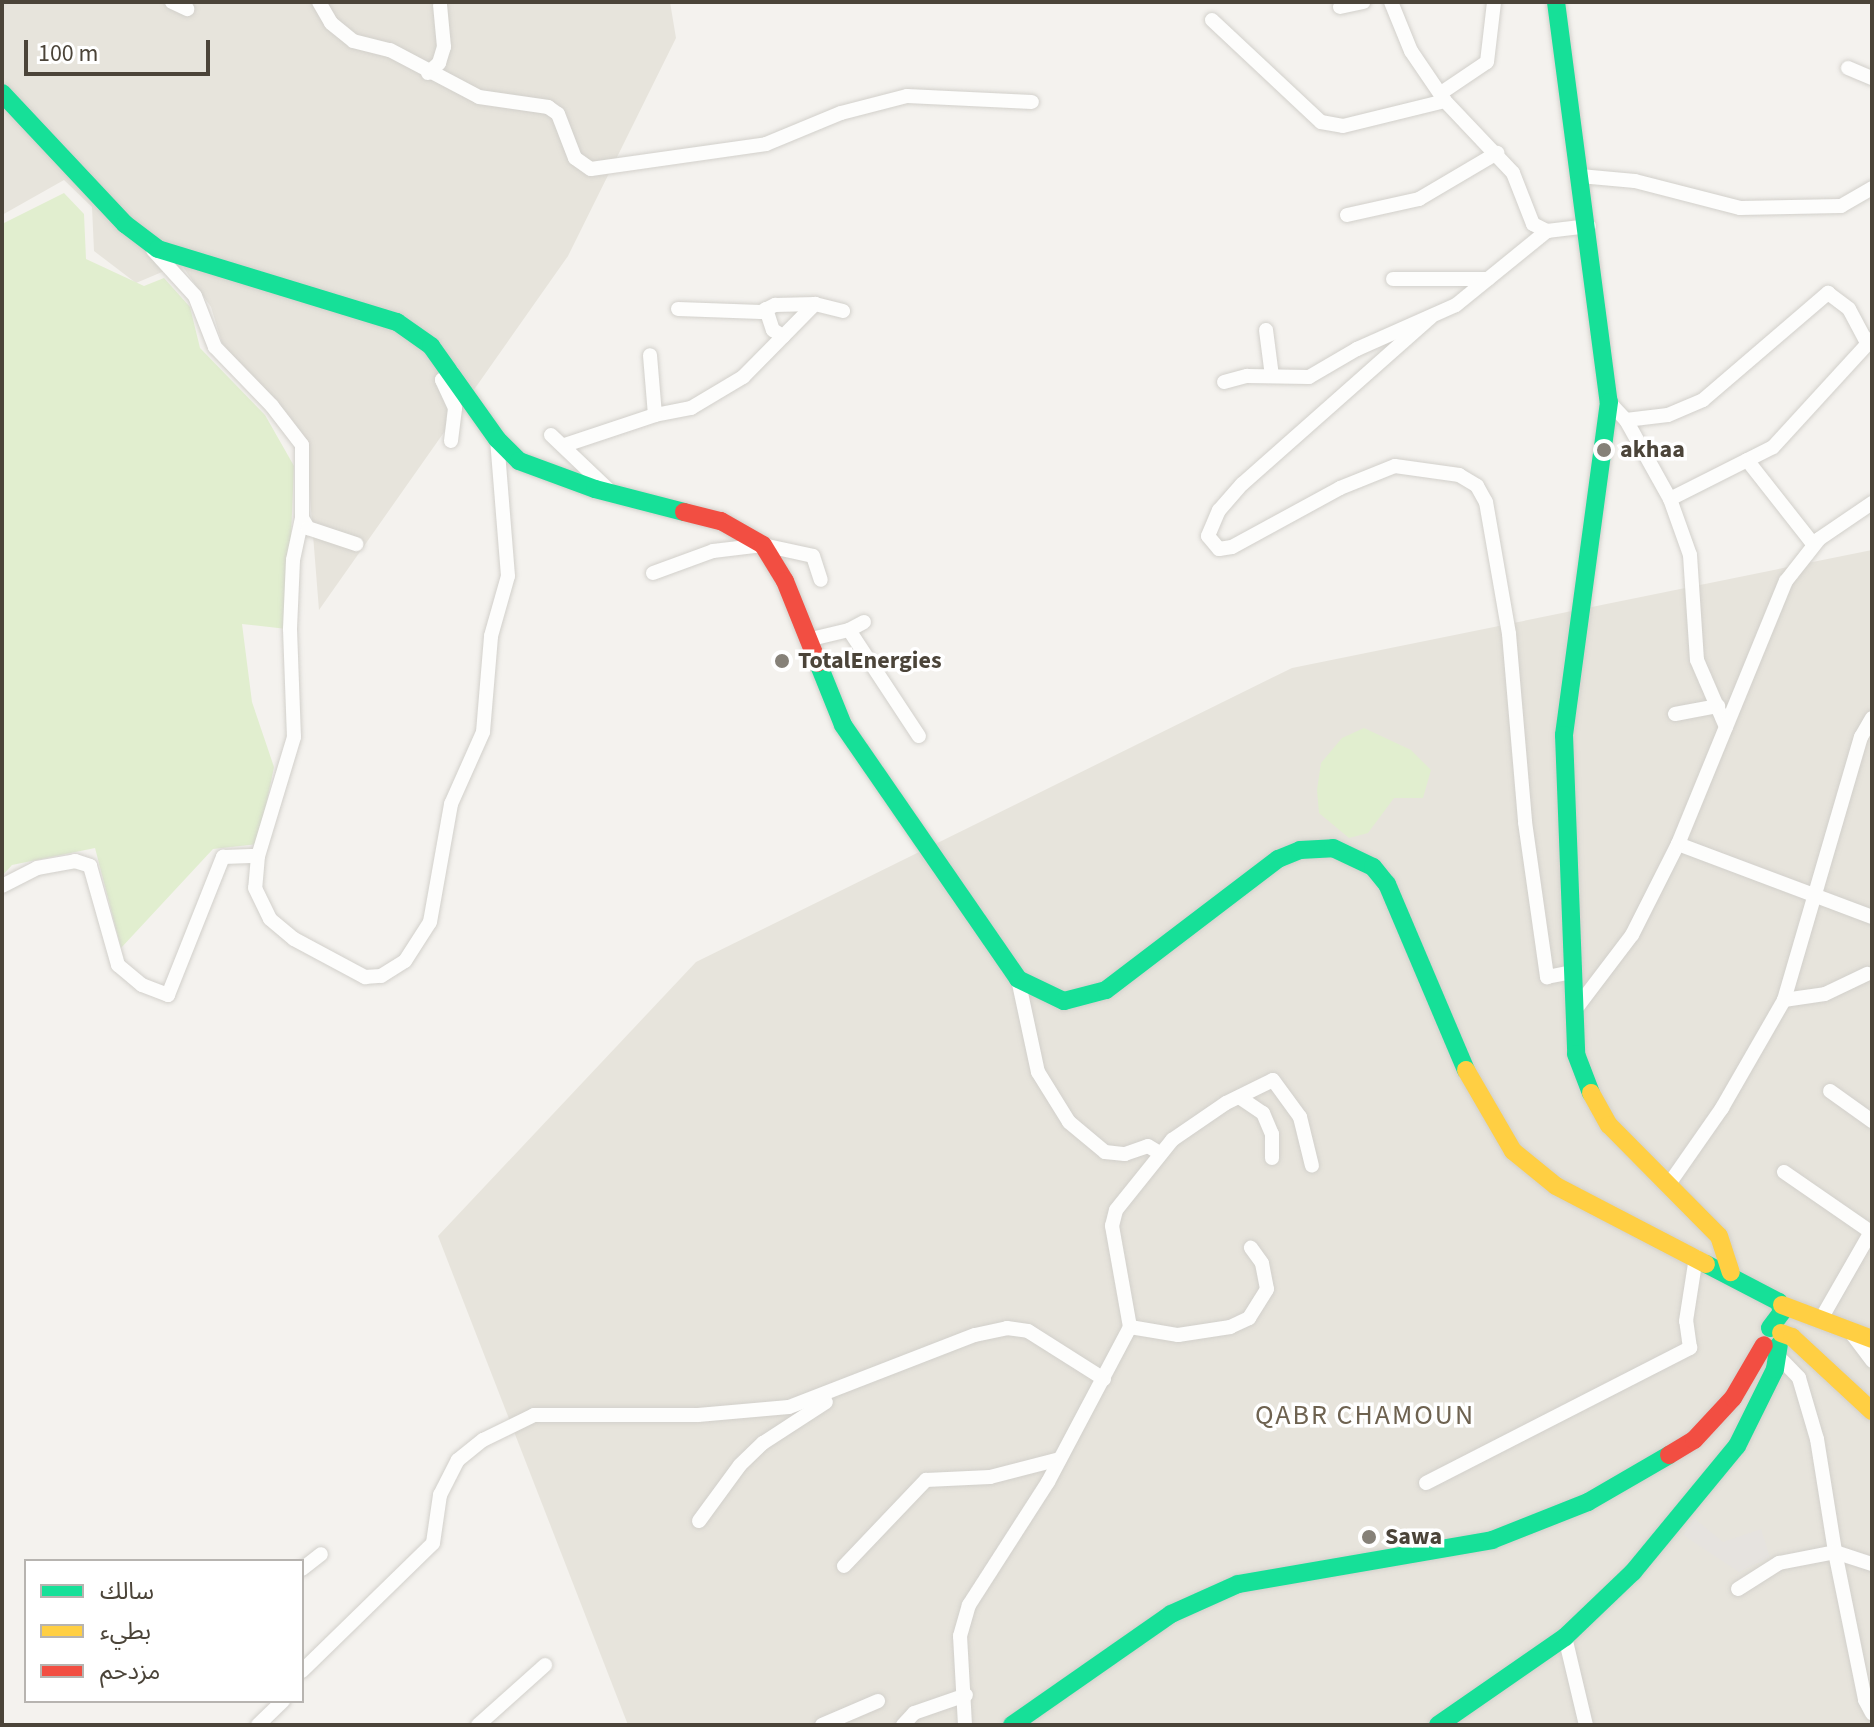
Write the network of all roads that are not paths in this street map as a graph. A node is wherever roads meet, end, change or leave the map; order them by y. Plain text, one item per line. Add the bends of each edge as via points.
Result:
1 (172, 2) edge
2 (319, 2) edge
3 (1363, 2) edge
4 (1391, 2) edge
5 (1494, 2) edge
6 (1556, 2) edge
7 (440, 5) dead end
8 (1340, 7) dead end
9 (187, 9) dead end
10 (1212, 20) dead end
11 (1848, 68) dead end
12 (428, 73) junction
13 (1872, 78) edge
14 (2, 93) edge
15 (1443, 97) junction
16 (1032, 102) dead end
17 (1497, 153) junction
18 (1580, 176) junction
19 (1872, 188) edge
20 (1347, 215) dead end
21 (1589, 226) junction
22 (1547, 231) junction
23 (149, 243) junction
24 (1393, 279) dead end
25 (1488, 279) junction
26 (815, 304) junction
27 (678, 309) dead end
28 (766, 309) junction
29 (843, 311) dead end
30 (1431, 317) junction
31 (1266, 330) dead end
32 (783, 336) junction
33 (1869, 341) edge
34 (650, 355) dead end
35 (453, 371) junction
36 (1272, 376) junction
37 (1224, 382) dead end
38 (1609, 402) junction
39 (655, 415) junction
40 (1626, 420) junction
41 (551, 435) dead end
42 (497, 439) junction
43 (451, 441) dead end
44 (565, 445) junction
45 (1747, 460) junction
46 (612, 493) junction
47 (1670, 499) junction
48 (1872, 503) edge
49 (302, 518) junction
50 (356, 544) dead end
51 (763, 545) junction
52 (1814, 545) junction
53 (653, 573) dead end
54 (821, 580) dead end
55 (864, 622) dead end
56 (849, 630) junction
57 (807, 640) junction
58 (1718, 706) junction
59 (1675, 714) dead end
60 (1872, 718) edge
61 (1726, 727) junction
62 (919, 736) dead end
63 (1678, 844) junction
64 (258, 856) junction
65 (2, 886) edge
66 (1815, 894) junction
67 (1872, 917) edge
68 (1572, 972) junction
69 (1867, 974) dead end
70 (1018, 979) junction
71 (1784, 1000) junction
72 (1575, 1010) junction
73 (1830, 1091) dead end
74 (1239, 1097) junction
75 (1872, 1121) edge
76 (1158, 1152) junction
77 (1272, 1158) dead end
78 (1312, 1166) dead end
79 (1784, 1172) dead end
80 (1669, 1184) junction
81 (1870, 1237) edge
82 (1251, 1248) dead end
83 (1696, 1257) junction
84 (1731, 1272) junction
85 (1782, 1305) junction
86 (1821, 1319) junction
87 (1130, 1327) junction
88 (1849, 1330) junction
89 (1872, 1339) edge
90 (1775, 1342) junction
91 (1872, 1361) edge
92 (1104, 1379) junction
93 (861, 1382) junction
94 (1872, 1411) edge
95 (1060, 1459) junction
96 (1426, 1483) dead end
97 (699, 1521) dead end
98 (1835, 1552) junction
99 (321, 1554) dead end
100 (1872, 1564) edge
101 (844, 1566) dead end
102 (304, 1567) edge
103 (1738, 1589) dead end
104 (1565, 1637) junction
105 (545, 1665) dead end
106 (304, 1669) edge
107 (966, 1695) junction
108 (878, 1701) dead end
109 (281, 1703) edge
110 (1872, 1713) edge
111 (258, 1725) edge
112 (478, 1725) edge
113 (822, 1725) edge
114 (903, 1725) edge
115 (965, 1725) edge
116 (1012, 1725) edge
117 (1438, 1725) edge
118 (1586, 1725) edge

1 - 9 street
2 - 12 street via 341,34 390,50
3 - 8 street
4 - 15 street via 1411,51
5 - 15 street via 1487,62
6 - 18 main road
7 - 12 street via 444,47 439,63
10 - 15 street via 1321,122 1343,126
11 - 13 street
12 - 16 street via 479,97 548,107 558,114 575,158 591,169 766,144 841,113 907,96
14 - 23 main road
15 - 17 street
17 - 20 street via 1419,199
17 - 22 street via 1522,188 1528,218
18 - 19 street via 1635,181 1740,208 1841,206
18 - 21 main road
21 - 22 street
21 - 38 main road
22 - 25 street
23 - 35 main road via 179,258 397,322 431,346
23 - 49 street via 195,296 215,347 302,445
24 - 25 street
25 - 30 street
26 - 28 street
26 - 29 street
26 - 32 street
27 - 28 street
28 - 32 street via 773,330
30 - 36 street via 1309,377
30 - 68 street via 1242,484 1219,510 1208,536 1219,549 1232,547 1340,488 1395,466 1459,475 1477,486 1486,502 1509,634 1525,822 1547,977
31 - 36 street
32 - 39 street via 761,363 719,393 678,413
33 - 40 street via 1849,309 1828,293 1703,400 1668,415
33 - 45 street via 1786,435
34 - 39 street
35 - 42 main road
35 - 43 street via 442,380 455,408
36 - 37 street
38 - 40 street
38 - 68 main road via 1564,735
39 - 44 street
40 - 47 street
41 - 44 street
42 - 46 main road via 535,470
42 - 64 street via 508,576 491,636 483,732 451,804 425,932 395,969 365,977 351,972 270,919 255,888
44 - 46 street
45 - 47 street
45 - 52 street
46 - 51 main road via 721,521
47 - 58 street via 1690,555 1699,672
48 - 52 street via 1845,517
49 - 50 street via 308,528
49 - 64 street via 293,560 294,737
51 - 53 street via 713,551
51 - 54 street via 813,556
51 - 57 main road via 785,581
52 - 61 street via 1771,608
55 - 56 street
56 - 57 street
56 - 62 street
57 - 70 main road via 843,725
58 - 59 street
58 - 61 street
60 - 66 street via 1861,737
61 - 63 street
63 - 66 street
63 - 72 street via 1632,935
64 - 65 street via 223,857 168,995 142,985 118,965 90,866 75,861 37,868
66 - 67 street
66 - 71 street
68 - 72 main road
69 - 71 street via 1825,994
70 - 76 street via 1038,1072 1069,1122 1105,1152 1125,1154 1148,1146
70 - 83 main road via 1064,1001 1096,994 1278,859 1315,848 1358,857 1387,884 1470,1079 1513,1151 1556,1186
71 - 80 street via 1722,1108
72 - 80 main road via 1576,1054 1591,1098 1609,1125
73 - 75 street
74 - 76 street
74 - 77 street via 1263,1113 1272,1134
74 - 78 street via 1273,1080 1300,1117
76 - 87 street via 1157,1162 1116,1210 1112,1226
79 - 81 street
80 - 84 main road via 1719,1236
81 - 86 street
82 - 87 street via 1262,1263 1267,1289 1249,1318 1230,1327 1178,1335
83 - 84 main road
83 - 96 street via 1686,1321 1690,1348
84 - 85 main road
85 - 86 main road
85 - 90 main road
86 - 88 main road
87 - 92 street
88 - 89 main road
88 - 91 street
90 - 94 main road via 1792,1337 1841,1388
90 - 98 street via 1799,1378 1817,1439
90 - 104 main road via 1730,1454 1633,1572
90 - 116 main road via 1694,1440 1588,1502 1492,1540 1238,1584 1171,1614
92 - 93 street via 1028,1331 1007,1328 931,1351
92 - 95 street
93 - 97 street via 763,1443
93 - 106 street via 803,1403 734,1413 551,1412 483,1440 458,1460 444,1484 433,1543
95 - 101 street via 990,1477 926,1480
95 - 107 street via 965,1613 960,1654
98 - 100 street
98 - 103 street via 1779,1563
98 - 110 street
99 - 102 street
104 - 117 main road
104 - 118 street
105 - 112 street
107 - 114 street via 914,1713
107 - 115 street
108 - 113 street
109 - 111 street

